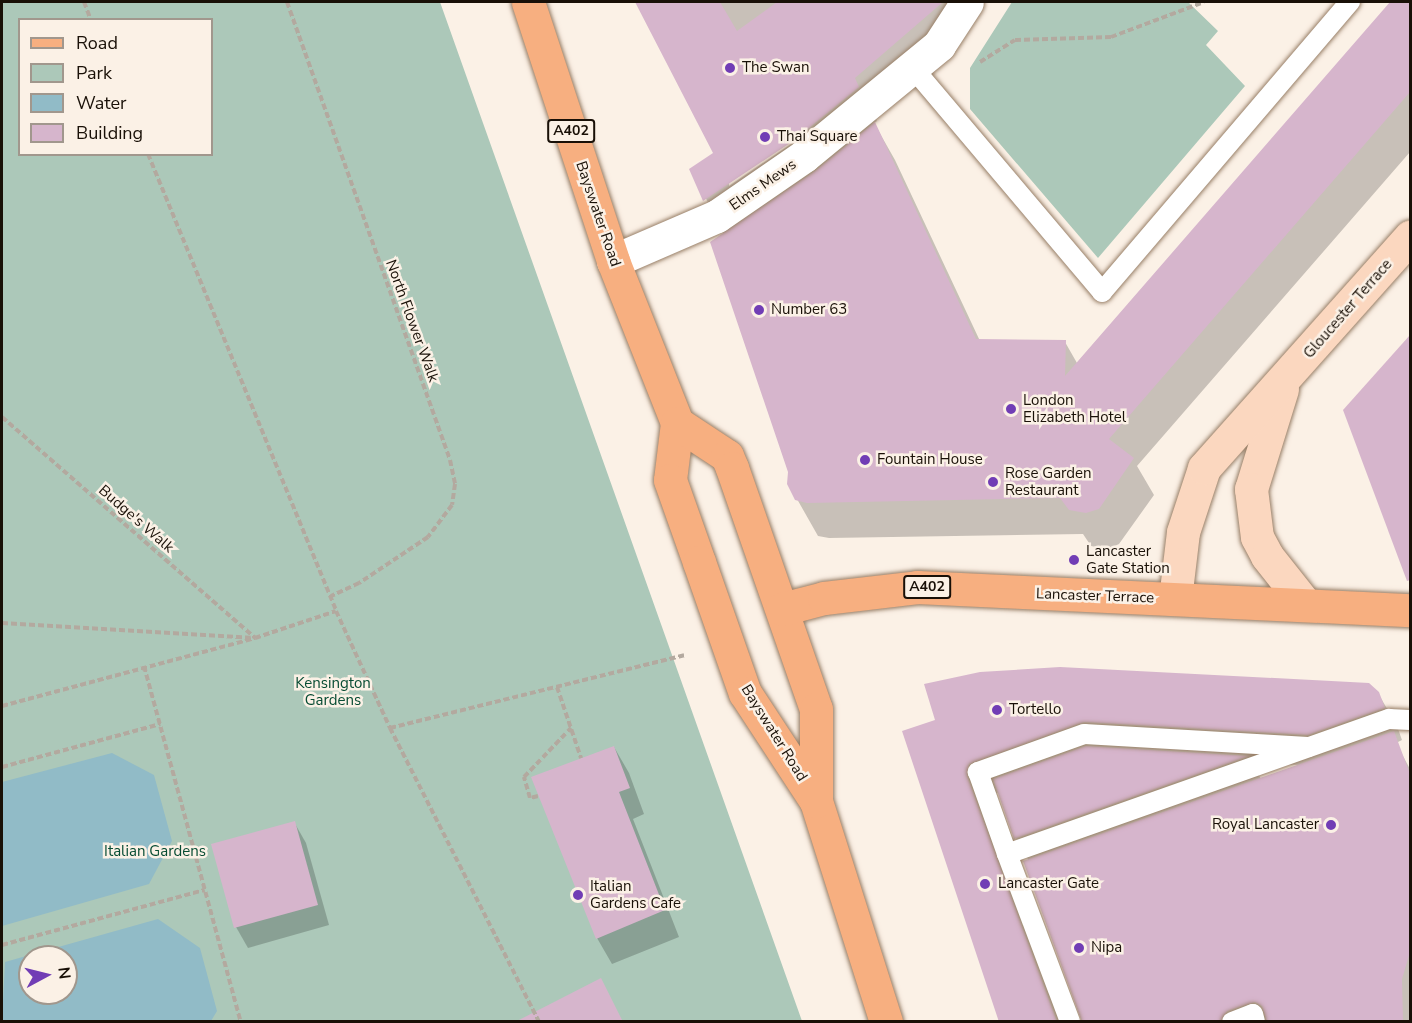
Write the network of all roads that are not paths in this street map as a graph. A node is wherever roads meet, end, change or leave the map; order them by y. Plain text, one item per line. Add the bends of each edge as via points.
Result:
1 (528, 2) edge
2 (968, 2) edge
3 (1350, 2) edge
4 (923, 80) junction
5 (1410, 237) edge
6 (613, 261) junction
7 (1285, 381) junction
8 (677, 423) junction
9 (1175, 598) junction
10 (1305, 604) junction
11 (782, 609) junction
12 (1410, 610) edge
13 (1410, 720) edge
14 (1308, 747) junction
15 (816, 801) junction
16 (1007, 854) junction
17 (886, 1022) edge
18 (1070, 1022) edge
19 (1232, 1022) edge
20 (1256, 1022) edge

1 - 6 main road, Bayswater Road / A402
2 - 4 street, Elms Mews via 939,45
3 - 4 lane via 1102,292
4 - 6 street, Elms Mews via 717,216
5 - 7 street, Gloucester Terrace
6 - 8 main road, Bayswater Road / A402
7 - 9 street, Gloucester Terrace via 1204,468 1183,532
7 - 10 street, Gloucester Terrace via 1251,489 1257,537
8 - 11 main road, Bayswater Road / A402 via 728,456
8 - 15 main road, Bayswater Road / A402 via 670,480 745,693
9 - 10 main road, Lancaster Terrace / A402
9 - 11 main road, Lancaster Terrace / A402 via 917,586 824,598
10 - 12 main road, Lancaster Terrace / A402
11 - 15 main road, Bayswater Road / A402 via 816,709
13 - 14 lane via 1389,719
14 - 16 lane
14 - 16 lane via 1084,735 978,771
15 - 17 main road, Bayswater Road / A402
16 - 18 lane
19 - 20 lane via 1253,1014

